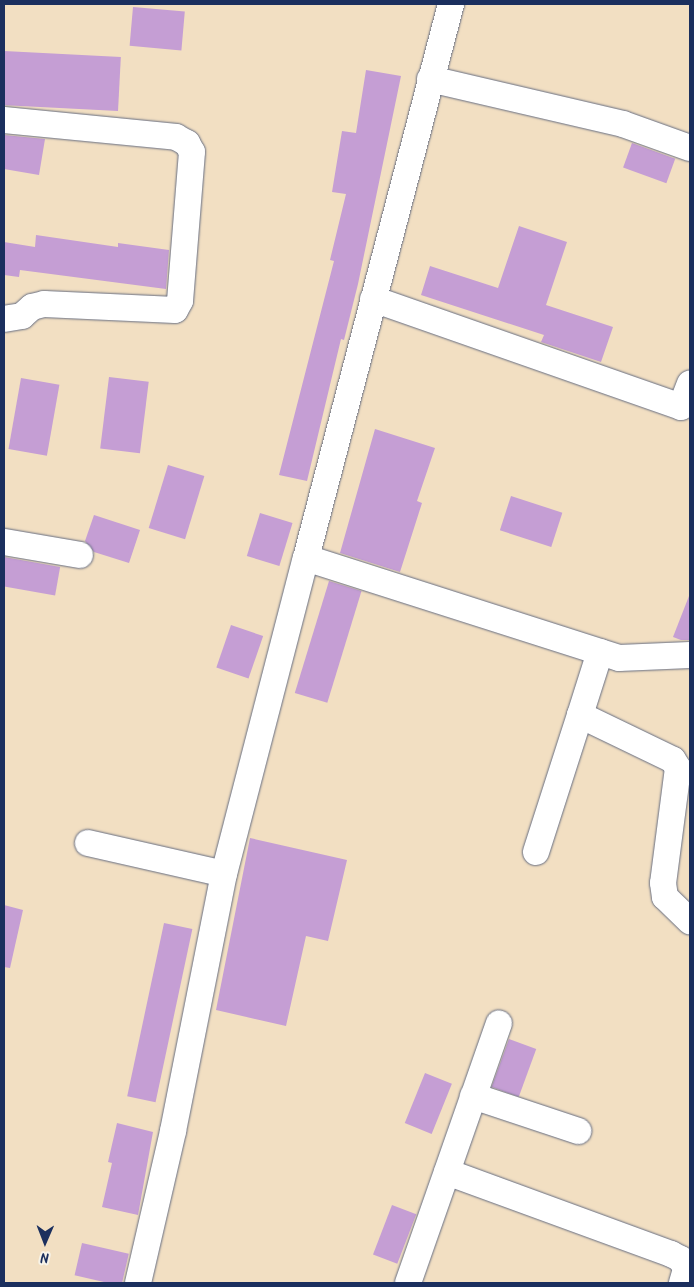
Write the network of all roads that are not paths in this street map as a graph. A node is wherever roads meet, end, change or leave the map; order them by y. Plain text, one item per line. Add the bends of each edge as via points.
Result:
1 (451, 4) edge
2 (430, 78) junction
3 (4, 120) edge
4 (690, 148) edge
5 (373, 299) junction
6 (4, 319) edge
7 (687, 401) edge
8 (4, 542) edge
9 (80, 555) dead end
10 (306, 558) junction
11 (600, 652) junction
12 (690, 655) edge
13 (580, 714) junction
14 (88, 843) dead end
15 (536, 852) dead end
16 (224, 874) junction
17 (690, 920) edge
18 (499, 1023) dead end
19 (473, 1096) junction
20 (578, 1131) dead end
21 (447, 1172) junction
22 (685, 1280) edge
23 (138, 1283) edge
24 (408, 1283) edge

1 - 2 street
2 - 4 street via 623,124
2 - 5 street
3 - 6 street via 176,137 187,143 192,152 180,301 175,310 44,304 22,316
5 - 7 street
5 - 10 street
8 - 9 street
10 - 11 street
10 - 16 street
11 - 12 street via 619,658
11 - 13 street
13 - 15 street
13 - 17 street via 673,760 678,768 663,883 665,897
14 - 16 street
16 - 23 street via 173,1131
18 - 19 street
19 - 20 street
19 - 21 street
21 - 22 street via 671,1254 681,1259 686,1269
21 - 24 street

